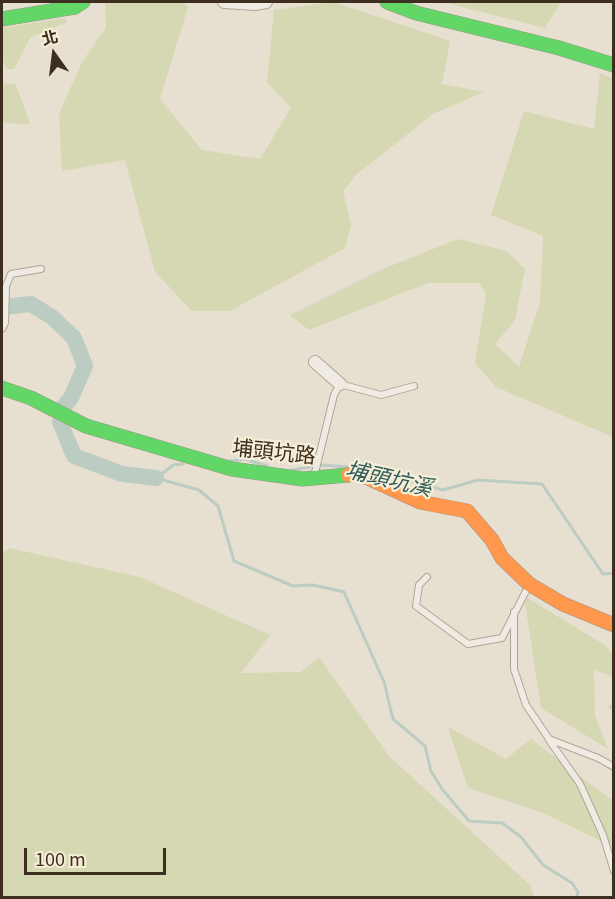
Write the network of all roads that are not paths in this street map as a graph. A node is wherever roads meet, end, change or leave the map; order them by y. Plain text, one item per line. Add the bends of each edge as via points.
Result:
1 (82, 2) edge
2 (224, 2) edge
3 (266, 2) edge
4 (387, 2) edge
5 (2, 19) edge
6 (614, 65) edge
7 (41, 269) dead end
8 (3, 326) edge
9 (315, 362) dead end
10 (340, 384) junction
11 (414, 386) dead end
12 (2, 388) edge
13 (315, 475) junction
14 (427, 577) dead end
15 (529, 584) junction
16 (514, 612) junction
17 (614, 625) edge
18 (549, 739) junction
19 (614, 767) edge
20 (614, 871) edge

1 - 5 street via 75,7
2 - 3 street
4 - 6 street
7 - 8 lane via 11,274 6,286
9 - 10 street
10 - 11 lane via 381,395
10 - 13 lane
12 - 13 street, 埔頭坑路 via 86,426 178,455 232,469 303,479
13 - 15 street, 埔頭坑路 via 359,474 420,502 466,511 492,540 502,558
14 - 16 lane via 419,585 416,606 468,644 502,638
15 - 16 lane
15 - 17 street, 埔頭坑路 via 563,604
16 - 18 lane via 514,669 526,705
18 - 19 lane
18 - 20 lane via 580,783

